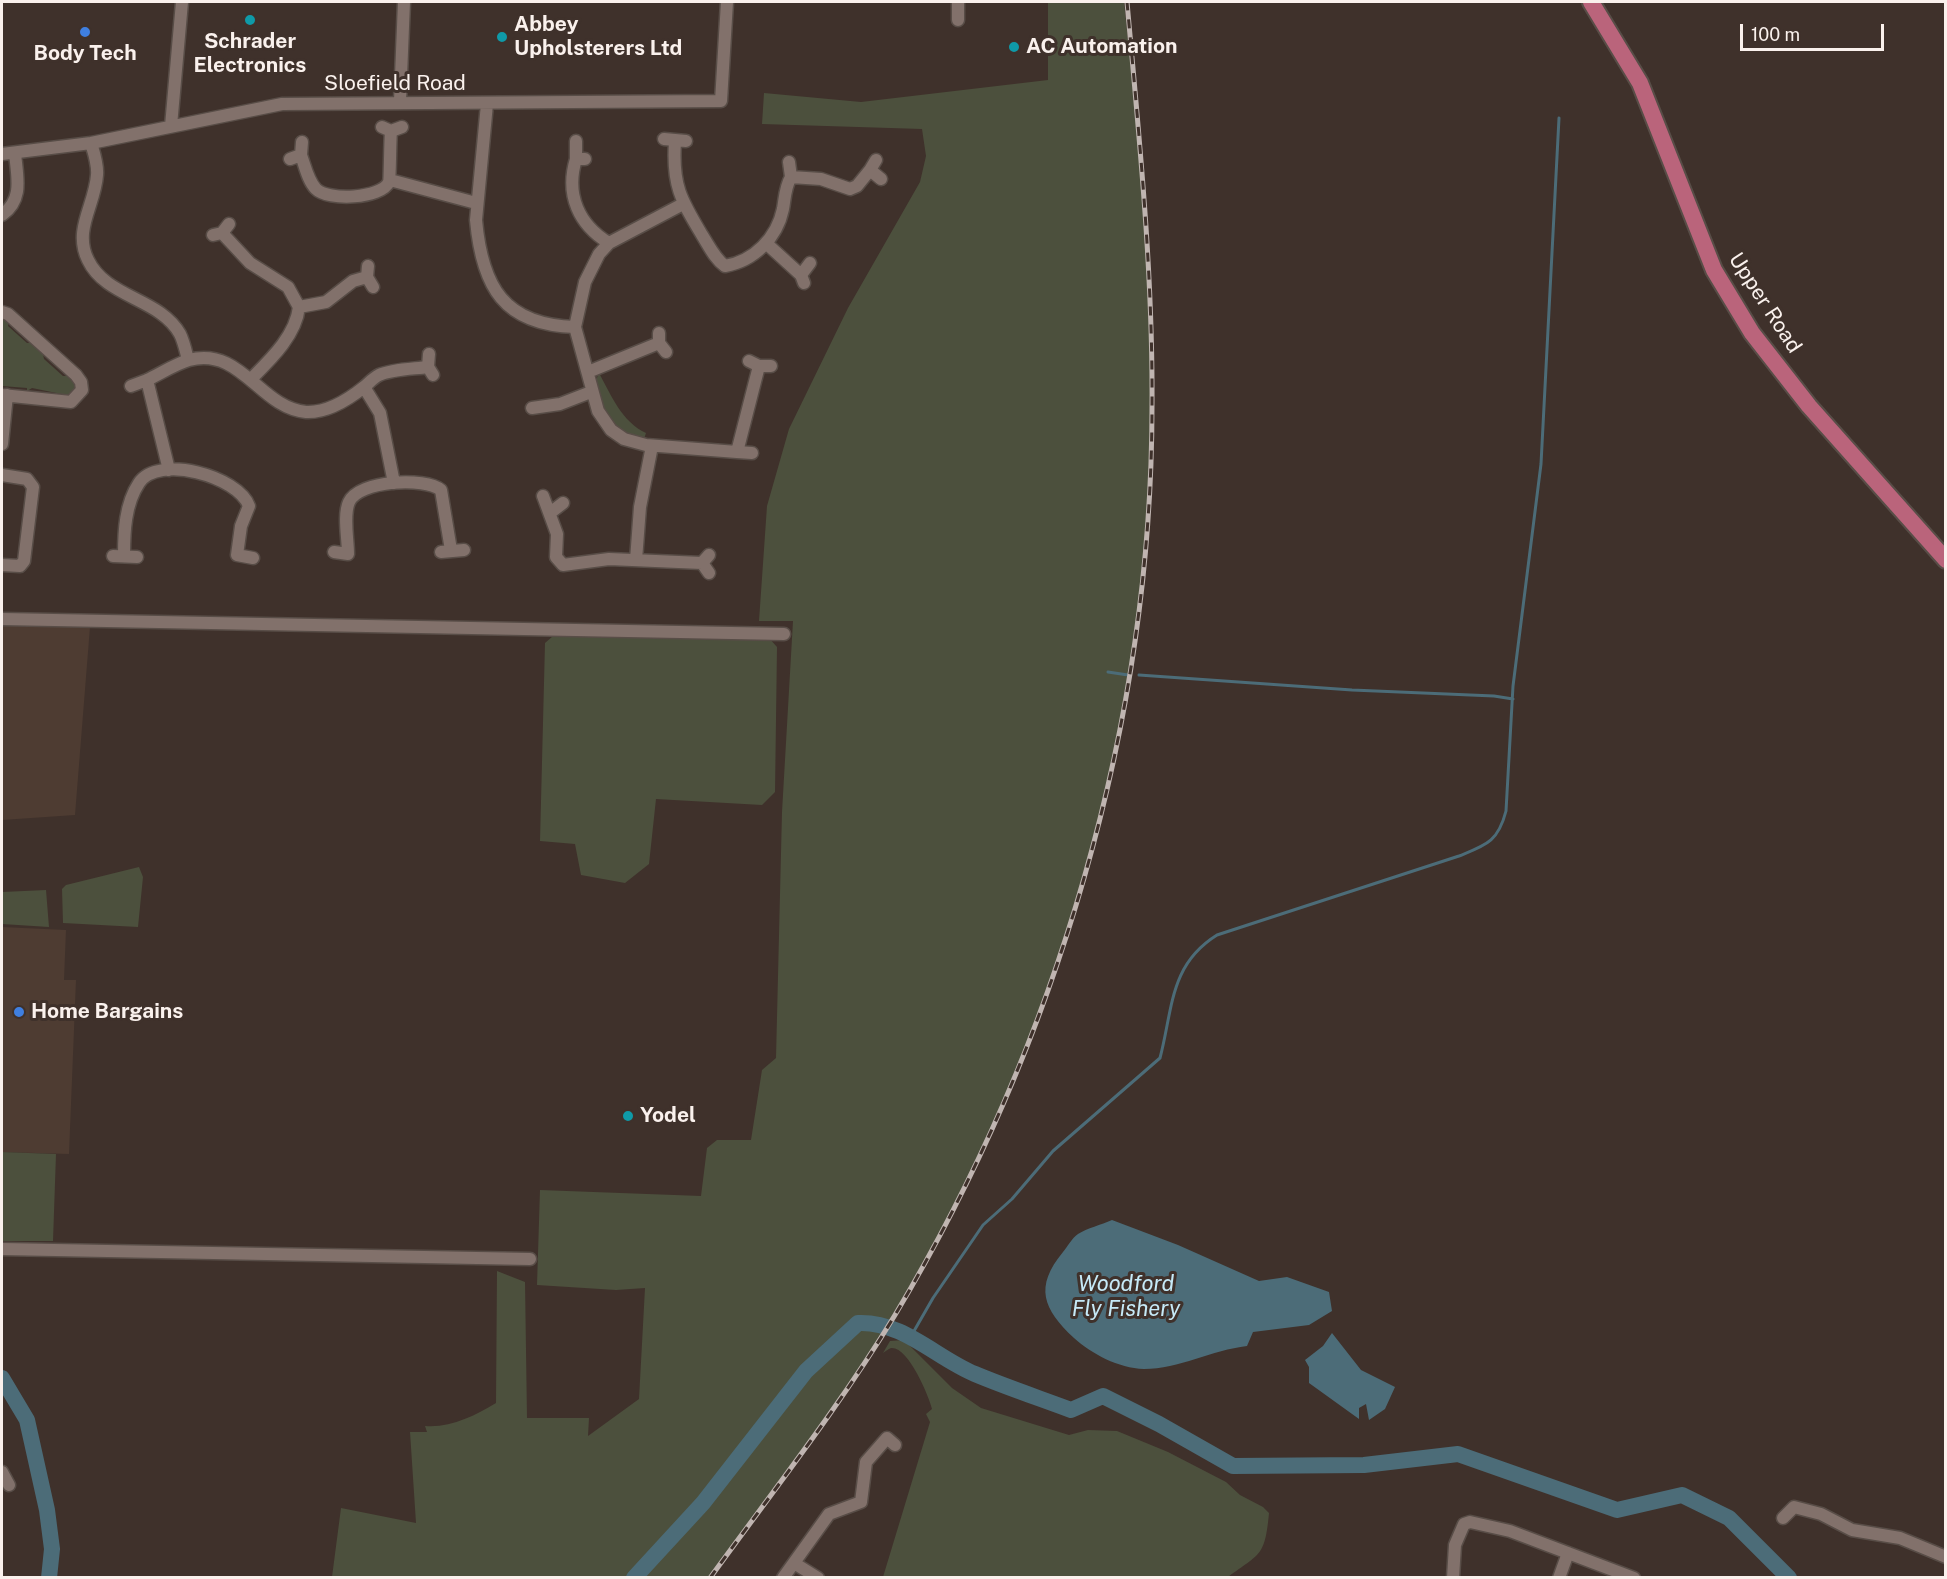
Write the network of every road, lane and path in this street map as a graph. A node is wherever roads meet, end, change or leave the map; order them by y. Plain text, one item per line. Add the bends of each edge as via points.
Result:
1 (182, 2) edge
2 (404, 2) edge
3 (727, 2) edge
4 (958, 2) edge
5 (1591, 2) edge
6 (958, 20) dead end
7 (400, 101) junction
8 (487, 104) junction
9 (171, 126) junction
10 (392, 129) dead end
11 (576, 141) dead end
12 (675, 141) dead end
13 (302, 142) dead end
14 (91, 143) junction
15 (15, 153) junction
16 (2, 154) edge
17 (789, 162) dead end
18 (791, 177) junction
19 (882, 178) dead end
20 (390, 180) junction
21 (476, 203) junction
22 (683, 204) junction
23 (2, 215) edge
24 (221, 231) dead end
25 (609, 243) junction
26 (767, 244) junction
27 (810, 263) dead end
28 (370, 276) dead end
29 (299, 308) junction
30 (2, 312) edge
31 (575, 327) junction
32 (661, 343) dead end
33 (188, 360) junction
34 (759, 365) dead end
35 (430, 366) dead end
36 (588, 372) junction
37 (252, 378) junction
38 (147, 380) junction
39 (131, 386) dead end
40 (364, 387) junction
41 (591, 392) junction
42 (4, 395) edge
43 (532, 408) dead end
44 (2, 444) edge
45 (652, 446) junction
46 (737, 452) junction
47 (752, 453) dead end
48 (169, 470) junction
49 (2, 475) edge
50 (394, 483) junction
51 (543, 496) dead end
52 (563, 503) dead end
53 (550, 513) junction
54 (452, 551) dead end
55 (334, 552) dead end
56 (125, 556) dead end
57 (253, 558) dead end
58 (636, 560) junction
59 (1946, 560) edge
60 (707, 564) dead end
61 (2, 565) edge
62 (2, 619) edge
63 (784, 634) dead end
64 (2, 1249) edge
65 (530, 1259) dead end
66 (888, 1438) dead end
67 (2, 1472) edge
68 (9, 1485) dead end
69 (1783, 1518) dead end
70 (1568, 1553) junction
71 (1946, 1557) edge
72 (794, 1563) junction
73 (783, 1578) edge
74 (818, 1578) edge
75 (1453, 1578) edge
76 (1559, 1578) edge
77 (1634, 1578) edge

1 - 9 street
2 - 7 street
3 - 8 street, Sloefield Road via 721,101
4 - 6 street
5 - 59 main road, Upper Road via 1640,83 1714,270 1752,333 1809,406
7 - 8 street, Sloefield Road
7 - 9 street, Sloefield Road via 282,104
8 - 21 street
9 - 14 street, Sloefield Road
10 - 20 street
11 - 25 street via 580,159 572,170 576,207 588,228
12 - 22 street via 676,180
13 - 20 street via 296,157 312,184 326,195 372,194
14 - 15 street, Sloefield Road
14 - 33 street via 97,176 82,235 87,258 106,281 171,322 180,334
15 - 16 street, Sloefield Road
15 - 23 street via 18,188 15,202
17 - 18 street
18 - 19 street via 821,178 850,189 873,165
18 - 26 street via 779,224
20 - 21 street
21 - 31 street via 481,252 495,291 504,303 535,322
22 - 25 street
22 - 26 street via 722,264 737,262
24 - 29 street via 250,263 288,286
25 - 31 street via 598,254 585,282
26 - 27 street via 803,279
28 - 29 street via 353,281 326,302
29 - 37 street via 289,334
30 - 42 street via 76,375 82,390 71,402
31 - 36 street
32 - 36 street
33 - 37 street via 226,362
33 - 38 street
34 - 46 street
35 - 40 street via 388,372
36 - 41 street
37 - 40 street via 278,401 308,412 339,404
38 - 39 street
38 - 48 street
40 - 50 street via 380,413
41 - 43 street via 560,404
41 - 45 street via 600,416 611,430 631,442
42 - 44 street
45 - 46 street
45 - 58 street via 640,507
46 - 47 street
48 - 56 street via 152,474 139,483 124,528
48 - 57 street via 208,474 224,481 247,500 249,506 234,558
49 - 61 street via 27,478 33,487 26,557 20,566
50 - 54 street via 424,483 441,490
50 - 55 street via 363,489 350,500 348,554
51 - 53 street
52 - 53 street
53 - 58 street via 557,534 556,557 561,564
58 - 60 street
62 - 63 street
64 - 65 street
66 - 72 street via 866,1462 861,1502 829,1514
67 - 68 street
69 - 71 street via 1794,1507 1821,1514 1852,1530 1900,1538
70 - 75 street via 1510,1531 1467,1522 1455,1545
70 - 76 street
70 - 77 street
72 - 73 street
72 - 74 street

